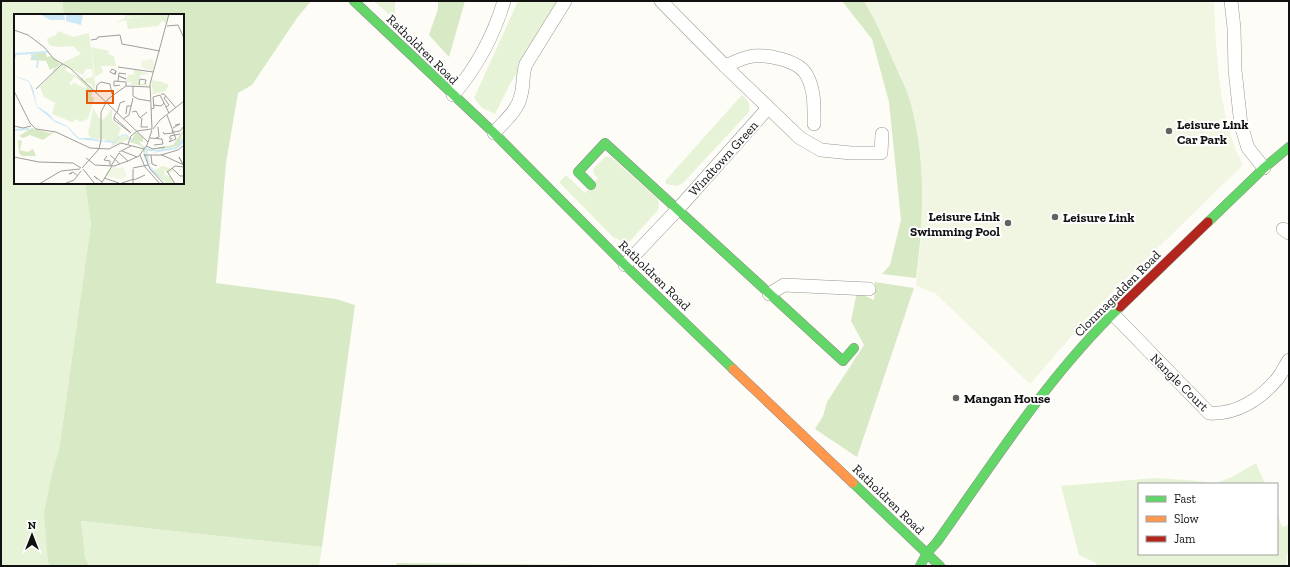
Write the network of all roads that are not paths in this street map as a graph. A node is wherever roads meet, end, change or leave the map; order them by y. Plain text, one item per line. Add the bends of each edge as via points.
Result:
1 (354, 1) edge
2 (504, 1) edge
3 (565, 1) edge
4 (661, 1) edge
5 (1231, 1) edge
6 (725, 66) junction
7 (453, 95) junction
8 (768, 108) junction
9 (814, 124) dead end
10 (494, 133) junction
11 (882, 134) dead end
12 (1289, 147) edge
13 (1264, 168) junction
14 (591, 185) dead end
15 (678, 209) junction
16 (625, 265) junction
17 (869, 289) dead end
18 (769, 294) junction
19 (1112, 313) junction
20 (854, 348) dead end
21 (1289, 360) edge
22 (927, 553) junction
23 (920, 566) edge
24 (940, 566) edge

1 - 7 street, Ratholdren Road
2 - 7 street via 500,16 472,70
3 - 10 street via 526,64 522,94 517,106
4 - 6 street, Windtown Green
5 - 13 street via 1234,70 1241,125 1248,148
6 - 8 street, Windtown Green
6 - 9 street via 749,56 771,57 794,63 807,74 812,87
7 - 10 street, Ratholdren Road
8 - 11 street, Windtown Green via 800,138 821,150 851,154 882,153
8 - 15 street, Windtown Green
10 - 16 street, Ratholdren Road
12 - 13 street, Clonmagadden Road
13 - 19 street, Clonmagadden Road
14 - 15 street via 578,172 605,143
15 - 16 street, Windtown Green
15 - 18 street
16 - 22 street, Ratholdren Road
17 - 18 street via 784,286
18 - 20 street via 843,361
19 - 21 street, Nangle Court via 1209,413 1221,414 1238,409 1257,398 1278,378
19 - 22 street, Clonmagadden Road via 1039,400
22 - 23 street, Clonmagadden Road
22 - 24 street, Ratholdren Road

